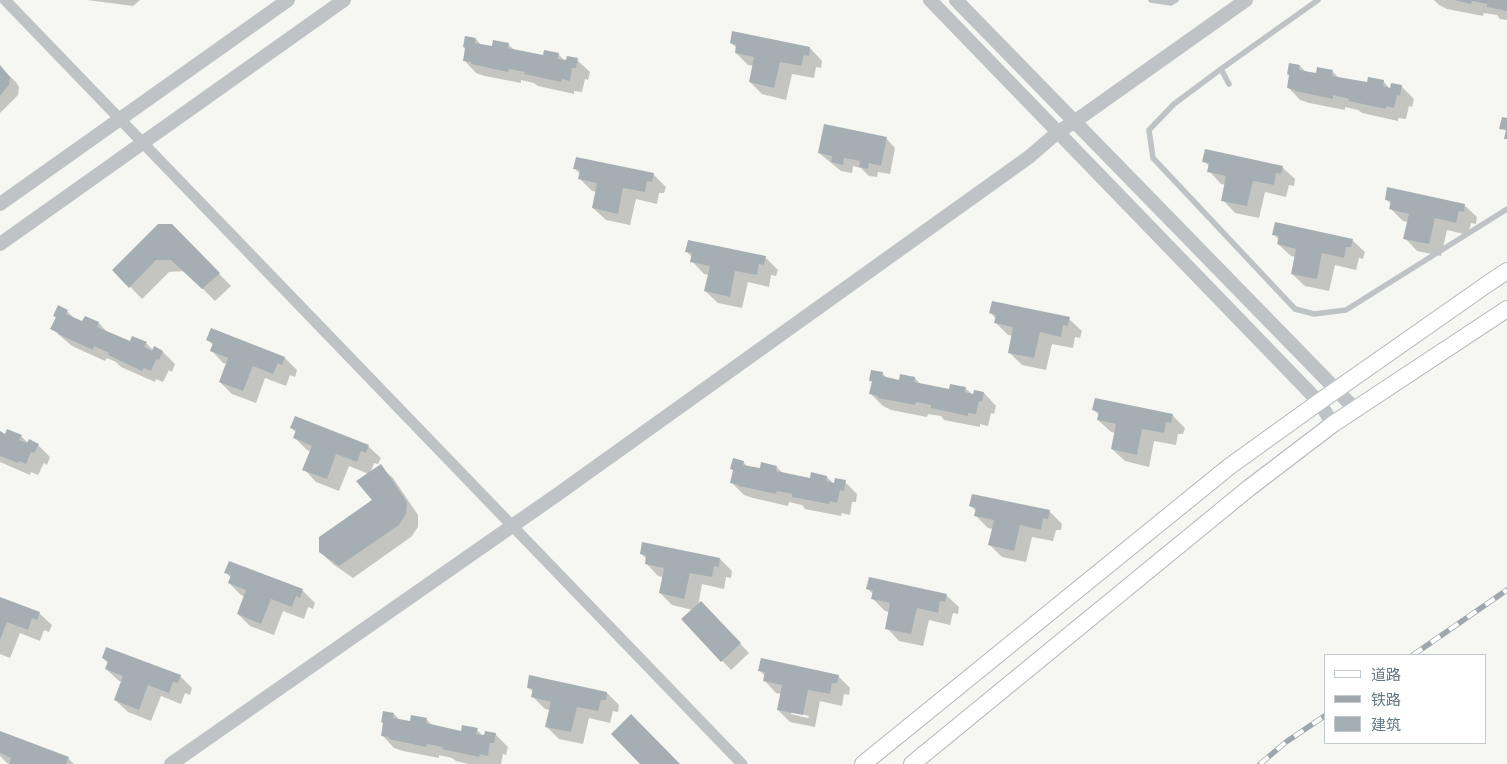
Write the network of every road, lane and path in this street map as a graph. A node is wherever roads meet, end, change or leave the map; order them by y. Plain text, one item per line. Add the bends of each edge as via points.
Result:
1 (5, 0) edge
2 (288, 0) edge
3 (344, 0) edge
4 (930, 0) edge
5 (956, 0) edge
6 (1151, 0) edge
7 (1176, 0) edge
8 (1246, 0) edge
9 (1318, 0) edge
10 (1221, 69) junction
11 (1229, 84) dead end
12 (120, 119) junction
13 (1074, 122) junction
14 (1058, 132) junction
15 (144, 143) junction
16 (0, 204) edge
17 (1507, 209) edge
18 (0, 244) edge
19 (1507, 272) edge
20 (1507, 309) edge
21 (1336, 389) junction
22 (1319, 402) junction
23 (1355, 409) junction
24 (1333, 424) junction
25 (512, 526) junction
26 (171, 764) edge
27 (742, 764) edge
28 (863, 764) edge
29 (912, 764) edge

1 - 12 street
2 - 12 street
3 - 15 street
4 - 14 street
5 - 13 street
6 - 7 lane via 1171,3
8 - 13 street
9 - 10 lane
10 - 11 lane
10 - 17 lane via 1174,104 1149,130 1152,158 1294,309 1314,314 1346,310
12 - 15 street
12 - 16 street
13 - 14 street
13 - 21 street
14 - 22 street
14 - 25 street via 1021,162
15 - 18 street
15 - 25 street
19 - 21 main road
20 - 23 main road
21 - 22 main road
21 - 23 street
22 - 24 street
22 - 28 main road via 1230,466
23 - 24 main road
24 - 29 main road via 1249,488
25 - 26 street
25 - 27 street

